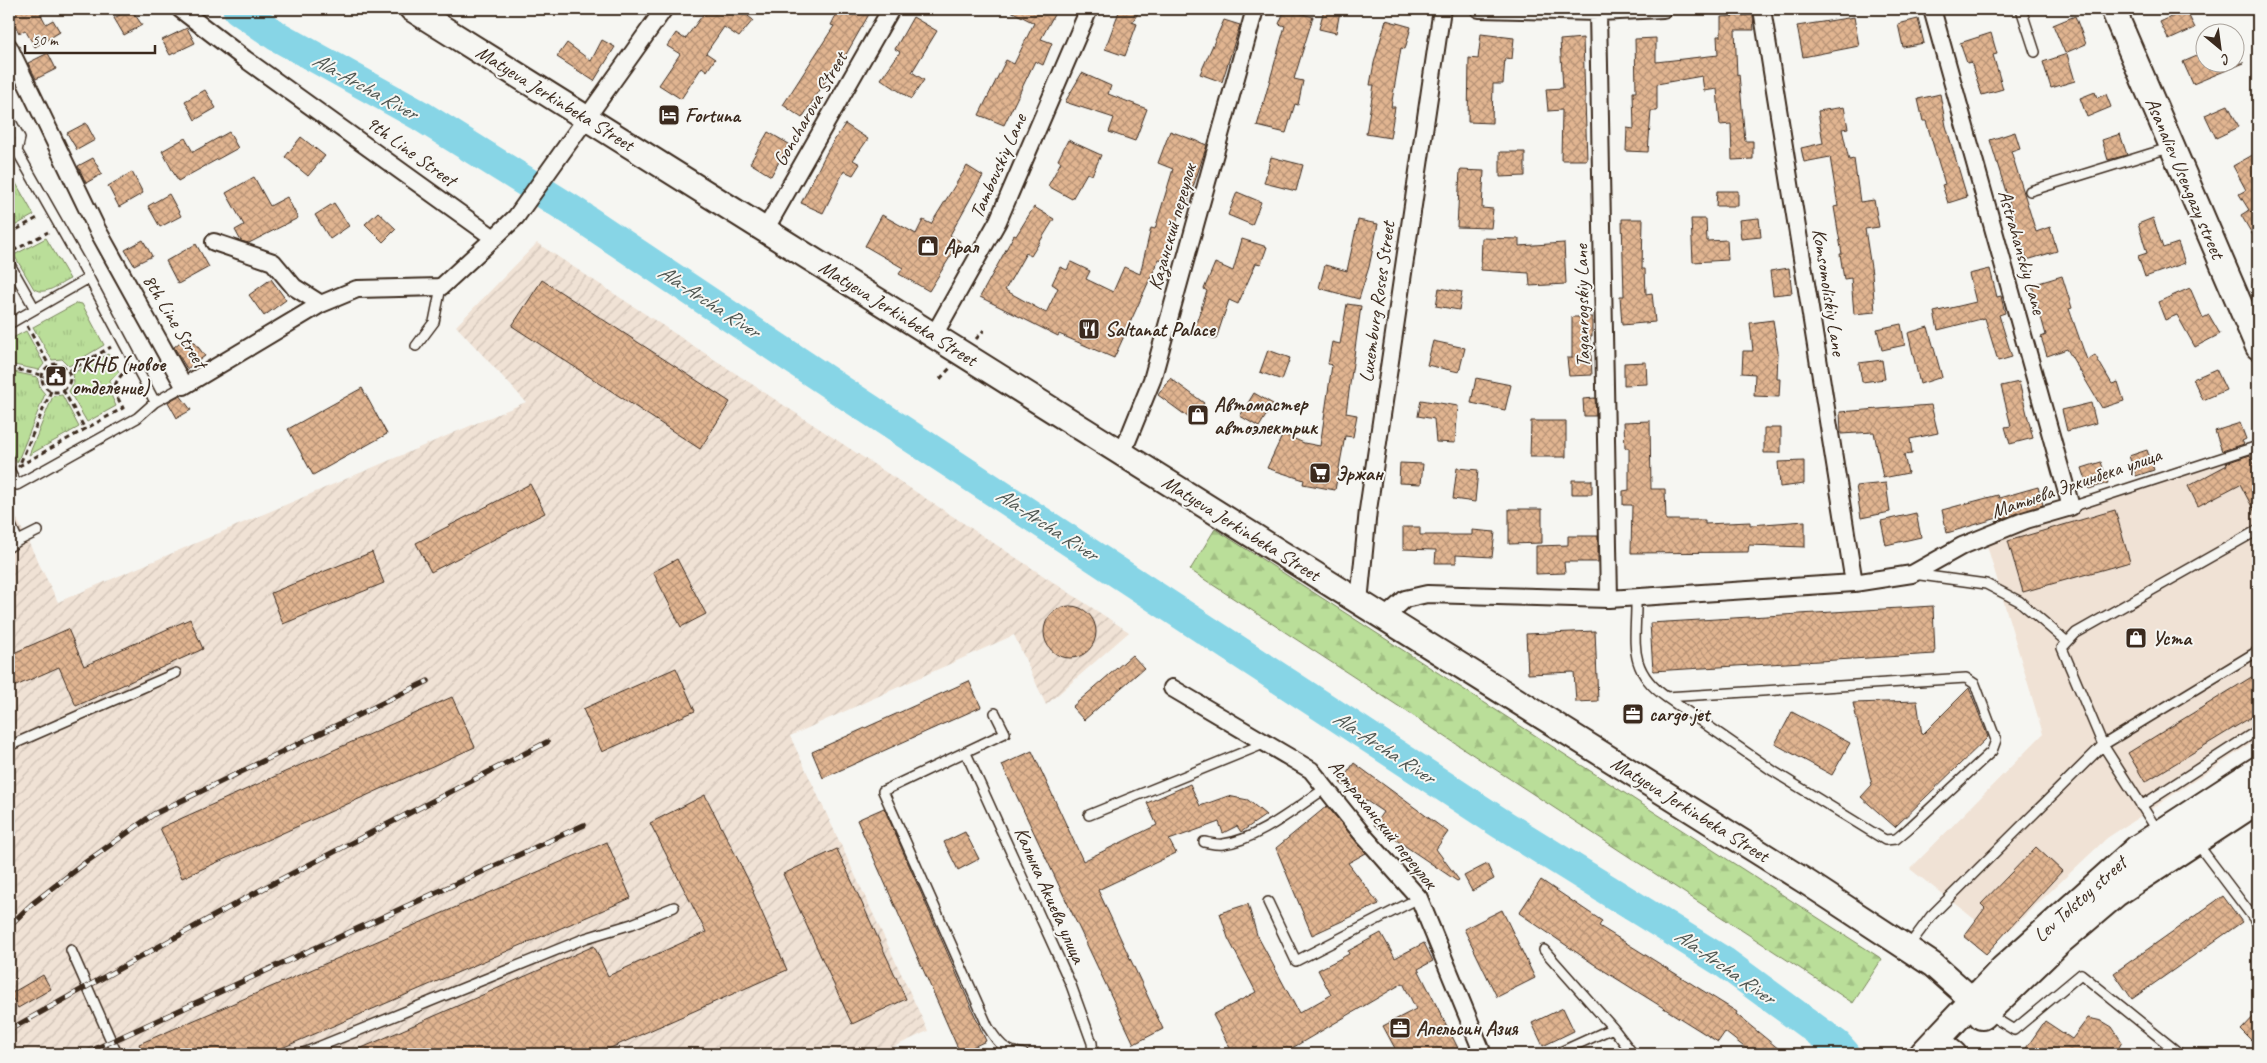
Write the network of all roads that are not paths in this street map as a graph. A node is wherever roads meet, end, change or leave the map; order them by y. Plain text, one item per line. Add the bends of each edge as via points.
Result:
1 (180, 9) edge
2 (412, 9) edge
3 (664, 9) edge
4 (892, 9) edge
5 (1089, 9) edge
6 (1255, 9) edge
7 (1442, 9) edge
8 (1479, 9) edge
9 (1663, 9) edge
10 (1762, 9) edge
11 (1932, 9) edge
12 (2021, 9) edge
13 (2113, 9) edge
14 (1598, 12) junction
15 (9, 47) edge
16 (2035, 52) dead end
17 (586, 117) junction
18 (9, 118) edge
19 (2172, 147) junction
20 (17, 151) junction
21 (9, 155) edge
22 (2030, 191) dead end
23 (765, 230) junction
24 (494, 238) junction
25 (214, 242) dead end
26 (9, 264) edge
27 (89, 278) junction
28 (441, 287) junction
29 (320, 304) junction
30 (35, 309) junction
31 (9, 324) edge
32 (934, 335) junction
33 (416, 346) dead end
34 (2258, 347) edge
35 (184, 386) junction
36 (155, 402) junction
37 (2258, 446) edge
38 (1122, 454) junction
39 (9, 469) edge
40 (2071, 507) junction
41 (9, 521) edge
42 (2258, 530) edge
43 (38, 531) dead end
44 (18, 541) junction
45 (9, 547) edge
46 (1912, 574) junction
47 (1854, 583) junction
48 (1636, 597) junction
49 (1609, 599) junction
50 (1359, 602) junction
51 (1384, 618) junction
52 (2066, 641) junction
53 (2258, 651) edge
54 (176, 673) dead end
55 (1172, 688) dead end
56 (1666, 697) junction
57 (995, 714) dead end
58 (2258, 730) edge
59 (1266, 743) junction
60 (2104, 745) junction
61 (9, 746) edge
62 (966, 753) junction
63 (2258, 770) edge
64 (1326, 788) junction
65 (2258, 800) edge
66 (2141, 806) junction
67 (1089, 815) dead end
68 (2159, 833) junction
69 (2194, 840) junction
70 (1204, 842) dead end
71 (1419, 898) junction
72 (1268, 902) dead end
73 (674, 908) dead end
74 (2258, 924) edge
75 (1908, 947) junction
76 (71, 950) dead end
77 (1544, 950) dead end
78 (1980, 1006) junction
79 (1613, 1028) junction
80 (1942, 1051) edge
81 (117, 1054) edge
82 (301, 1054) edge
83 (1024, 1054) edge
84 (1092, 1054) edge
85 (1483, 1054) edge
86 (1556, 1054) edge
87 (1633, 1054) edge
88 (2180, 1054) edge

1 - 24 street, 9th Line Street
2 - 17 main road, Matyeva Jerkinbeka Street
3 - 17 street
4 - 23 street, Goncharova Street
5 - 32 street, Tambovskiy Lane via 998,221
6 - 38 street, Казанский переулок via 1152,380
7 - 50 street, Luxemburg Roses Street via 1370,500
8 - 14 street
9 - 14 street
10 - 47 street, Komsomoliskiy Lane
11 - 40 street, Astrahanskiy Lane
12 - 16 lane
13 - 19 main road, Asanaliev Usengazy street
14 - 49 street, Taganrogskiy Lane
15 - 35 street, 8th Line Street via 97,229
17 - 23 main road, Matyeva Jerkinbeka Street
17 - 24 street via 516,217
18 - 20 lane via 20,138
19 - 22 lane
19 - 34 main road, Asanaliev Usengazy street
20 - 21 lane
20 - 27 lane
23 - 32 main road, Matyeva Jerkinbeka Street
24 - 28 street
25 - 29 street via 273,262 294,287
26 - 30 lane
27 - 30 lane
27 - 36 lane
28 - 29 street, 8th Line Street via 357,289
28 - 33 lane via 434,322
29 - 35 street, 8th Line Street
30 - 31 lane
32 - 38 main road, Matyeva Jerkinbeka Street
35 - 36 lane
36 - 39 lane via 137,418 17,486
37 - 40 lane, Матыева Эркинбека улица
38 - 50 main road, Matyeva Jerkinbeka Street
40 - 46 street, Матыева Эркинбека улица via 2026,520 1962,546
41 - 44 lane
42 - 52 lane
43 - 44 lane
44 - 45 lane
46 - 47 street
46 - 52 lane via 1986,584 2019,601
47 - 48 street
48 - 49 street
48 - 56 lane via 1635,652 1643,674 1652,687
49 - 51 street via 1426,594 1406,599
50 - 51 main road, Matyeva Jerkinbeka Street
51 - 75 main road, Matyeva Jerkinbeka Street
52 - 60 lane via 2062,648 2064,656
53 - 60 lane
54 - 61 lane
55 - 59 street, Астраханский переулок
56 - 56 lane via 1773,771 1884,840 1896,839 1908,829 1992,751 1996,740 1975,684 1966,678
57 - 62 lane via 1005,733
58 - 66 lane
59 - 64 street, Астраханский переулок via 1311,770
59 - 67 lane
60 - 66 lane
60 - 75 lane via 1932,916
62 - 83 lane via 883,791 988,1028 1000,1047
62 - 84 lane, Калыка Акиева улица via 1071,985 1092,1043
63 - 68 main road, Lev Tolstoy street
64 - 70 lane via 1271,826 1245,838 1223,844
64 - 71 street, Астраханский переулок
65 - 69 main road, Lev Tolstoy street
66 - 68 lane
68 - 78 main road, Lev Tolstoy street via 2095,884 2004,969
69 - 74 lane
69 - 78 main road, Lev Tolstoy street via 2115,894
71 - 72 lane via 1296,961
71 - 85 street, Астраханский переулок
73 - 82 lane via 586,938
75 - 78 main road, Matyeva Jerkinbeka Street
76 - 81 lane
77 - 79 lane
78 - 80 main road, Lev Tolstoy street
78 - 88 lane via 2014,1030 2081,974
79 - 86 lane
79 - 87 lane

